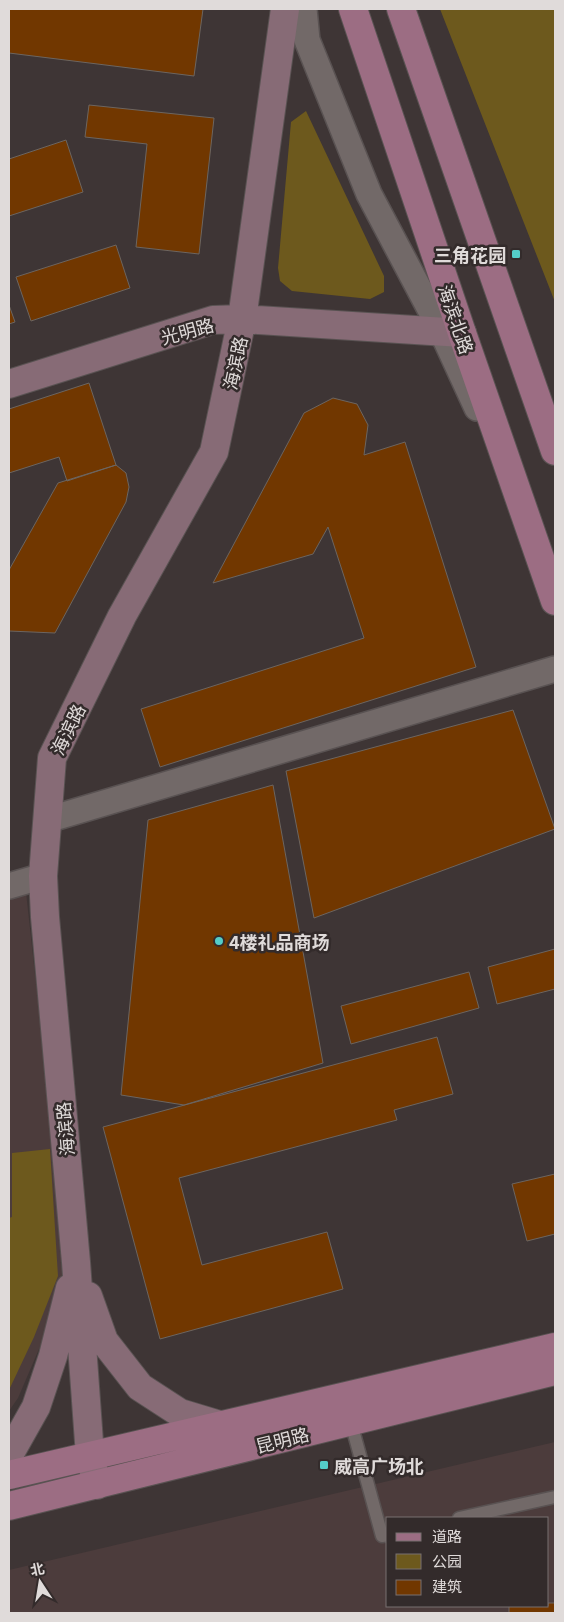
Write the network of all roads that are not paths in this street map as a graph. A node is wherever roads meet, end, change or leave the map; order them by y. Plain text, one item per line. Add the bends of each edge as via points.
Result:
1 (285, 9) edge
2 (304, 9) edge
3 (352, 9) edge
4 (401, 9) edge
5 (242, 319) junction
6 (452, 333) junction
7 (9, 384) edge
8 (555, 451) edge
9 (555, 601) edge
10 (555, 669) edge
11 (47, 820) junction
12 (43, 876) junction
13 (9, 886) edge
14 (76, 1262) junction
15 (555, 1347) edge
16 (555, 1371) edge
17 (348, 1409) junction
18 (223, 1426) junction
19 (9, 1455) edge
20 (90, 1456) junction
21 (9, 1475) edge
22 (96, 1485) junction
23 (555, 1497) edge
24 (9, 1506) edge
25 (464, 1517) edge
26 (386, 1535) edge

1 - 5 main road, 海滨路
2 - 6 street via 307,40 369,194
3 - 6 main road, 海滨北路
4 - 8 main road
5 - 6 main road, 光明路
5 - 7 main road, 光明路 via 213,320
5 - 11 main road, 海滨路 via 214,452 122,616 52,758
6 - 9 main road, 海滨北路 via 521,503
10 - 11 street
11 - 12 main road, 海滨路
12 - 13 street
12 - 14 main road, 海滨路
14 - 18 main road via 104,1341 140,1387 180,1413
14 - 19 main road via 53,1356 36,1408
14 - 20 main road, 海滨路
15 - 17 main road, 昆明路
16 - 17 main road, 昆明路
17 - 18 main road, 昆明路
17 - 22 main road, 昆明路
17 - 26 lane via 382,1536
18 - 20 main road, 昆明路
20 - 21 main road, 昆明路
20 - 22 main road, 海滨路
22 - 24 main road, 昆明路
23 - 25 lane

